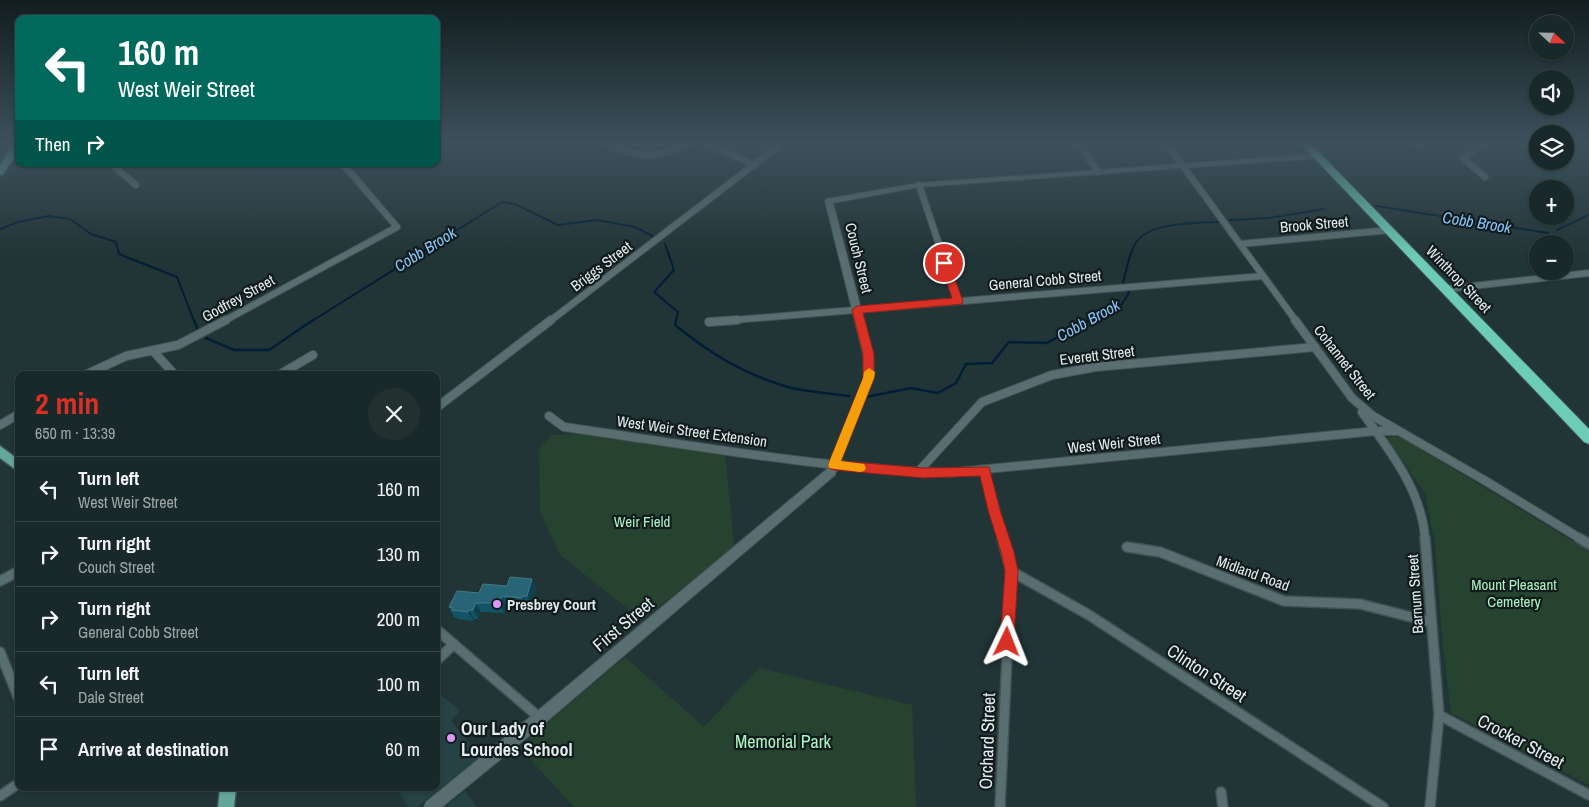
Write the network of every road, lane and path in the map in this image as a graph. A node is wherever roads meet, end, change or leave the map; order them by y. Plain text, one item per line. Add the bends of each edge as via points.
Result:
1 (132, 182) edge
2 (358, 182) edge
3 (733, 182) edge
4 (974, 182) edge
5 (1195, 182) edge
6 (1343, 182) edge
7 (136, 185) dead end
8 (919, 186) junction
9 (1390, 230) junction
10 (1240, 244) junction
11 (1589, 273) edge
12 (1263, 276) junction
13 (1446, 289) junction
14 (958, 301) junction
15 (857, 310) junction
16 (709, 322) dead end
17 (1315, 347) junction
18 (154, 352) junction
19 (313, 355) dead end
20 (94, 371) edge
21 (171, 371) edge
22 (286, 371) edge
23 (1352, 398) junction
24 (440, 405) edge
25 (15, 416) edge
26 (549, 416) dead end
27 (0, 425) edge
28 (1376, 431) junction
29 (1397, 431) junction
30 (1589, 438) edge
31 (0, 451) edge
32 (15, 464) edge
33 (834, 465) junction
34 (985, 471) junction
35 (918, 472) junction
36 (1589, 544) edge
37 (1127, 547) dead end
38 (1011, 571) junction
39 (15, 572) edge
40 (0, 581) edge
41 (1431, 622) junction
42 (440, 632) edge
43 (454, 644) junction
44 (0, 652) edge
45 (440, 657) edge
46 (15, 689) edge
47 (1438, 715) junction
48 (540, 718) junction
49 (15, 786) edge
50 (228, 791) edge
51 (1221, 792) dead end
52 (1589, 795) edge
53 (0, 796) edge
54 (226, 807) edge
55 (431, 807) edge
56 (1000, 807) edge
57 (1223, 807) edge
58 (1383, 807) edge
59 (1430, 807) edge

1 - 7 street
2 - 18 street, Godfrey Street via 397,226 185,342
3 - 24 street, Briggs Street
4 - 8 street
5 - 10 street, Cohannet Street
6 - 9 highway, Winthrop Street
8 - 14 street
8 - 15 street, Couch Street via 829,201
9 - 10 street, Brook Street
9 - 13 highway, Winthrop Street
10 - 12 street, Cohannet Street
11 - 13 street
12 - 14 street, General Cobb Street
12 - 17 street, Cohannet Street
13 - 30 highway, Winthrop Street
14 - 15 street, General Cobb Street
15 - 16 street, General Cobb Street
15 - 33 street, Couch Street via 868,354 869,378
17 - 23 street, Cohannet Street
17 - 35 street, Everett Street via 1096,367 1052,375 982,402
18 - 20 street, Godfrey Street via 118,358
18 - 21 street
19 - 22 street
23 - 28 street, Barnum Street
23 - 29 street, Cohannet Street via 1368,414
25 - 27 street
26 - 33 street, West Weir Street Extension via 564,427
28 - 29 street, West Weir Street
28 - 34 street, West Weir Street
28 - 41 street, Barnum Street via 1407,479 1421,512 1426,535
29 - 36 street, Cohannet Street via 1492,484
31 - 32 main road
33 - 35 street, West Weir Street
33 - 48 street, First Street via 825,478
34 - 35 street, West Weir Street
34 - 38 street, Orchard Street
37 - 41 street, Midland Road via 1160,552 1284,601 1360,604
38 - 56 street, Orchard Street
38 - 58 street, Clinton Street via 1083,611
39 - 40 street
41 - 47 street, Barnum Street
42 - 43 street
43 - 45 street
43 - 48 street
44 - 46 street
47 - 52 street, Crocker Street
47 - 59 street, Barnum Street
48 - 55 street, First Street
49 - 53 street
50 - 54 main road
51 - 57 street

